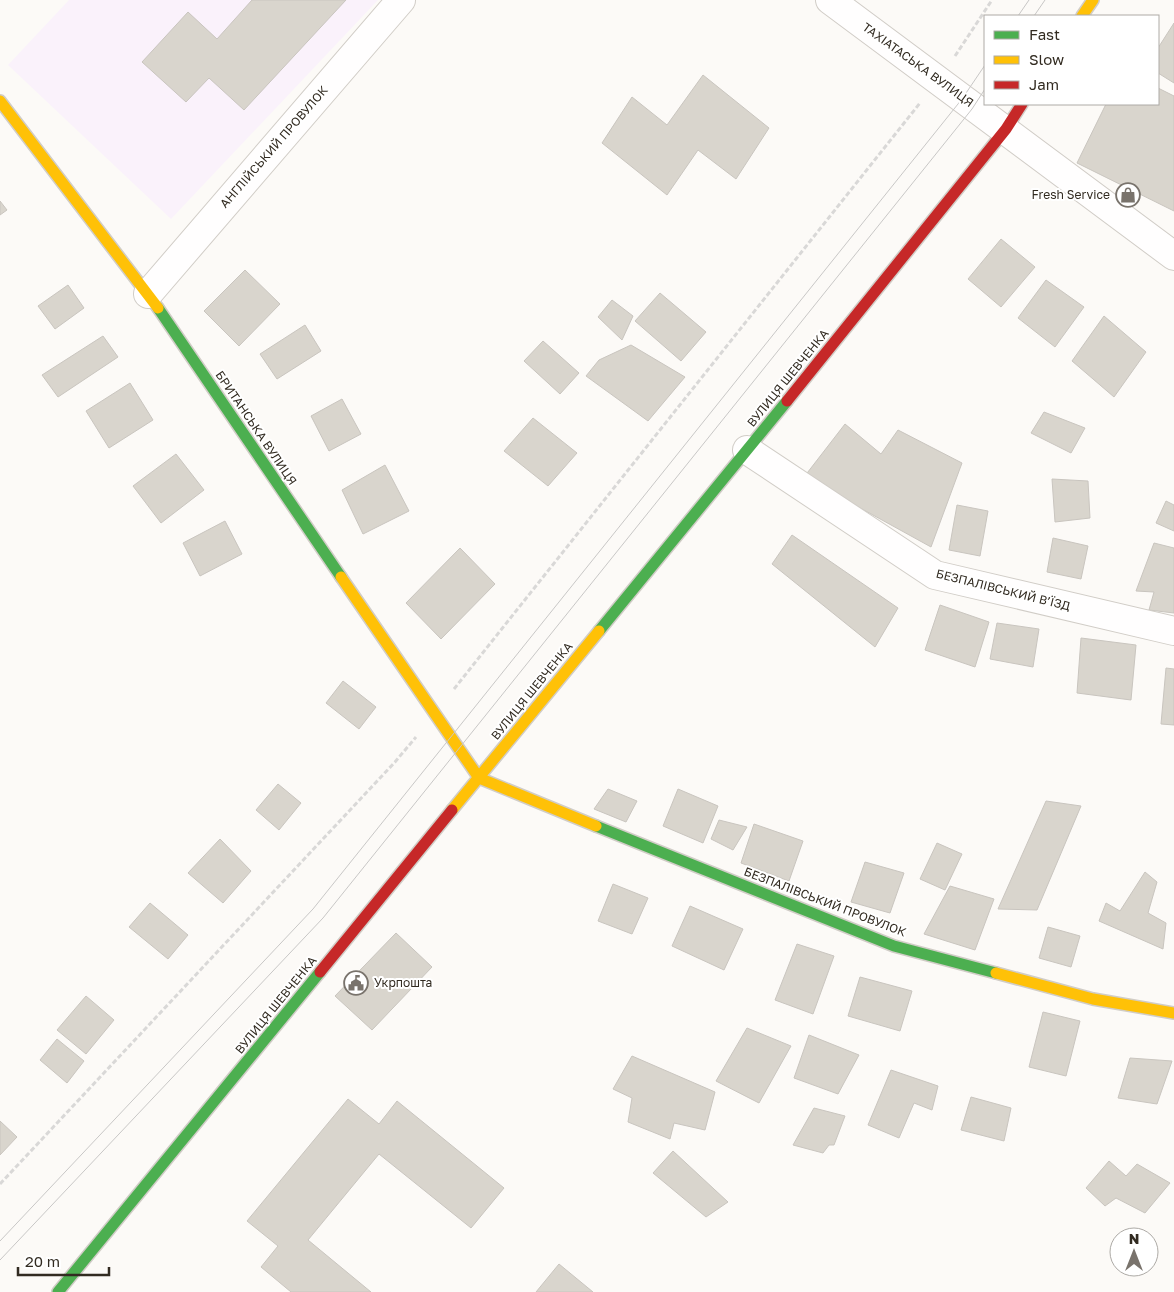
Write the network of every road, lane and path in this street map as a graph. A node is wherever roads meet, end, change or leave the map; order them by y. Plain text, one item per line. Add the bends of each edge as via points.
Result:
1 (401, 0) edge
2 (830, 0) edge
3 (992, 0) edge
4 (1093, 0) edge
5 (1083, 15) edge
6 (938, 81) junction
7 (0, 101) edge
8 (1021, 105) edge
9 (1006, 129) junction
10 (1174, 256) edge
11 (148, 294) junction
12 (748, 450) junction
13 (1174, 631) edge
14 (434, 715) junction
15 (479, 778) junction
16 (1174, 1014) edge
17 (0, 1184) edge
18 (58, 1292) edge

1 - 11 street, АНГЛІЙСЬКИЙ ПРОВУЛОК
2 - 6 street, ТАХІАТАСЬКА ВУЛИЦЯ
3 - 6 path
4 - 5 street
6 - 9 street, ТАХІАТАСЬКА ВУЛИЦЯ
6 - 14 path
7 - 11 street, БРИТАНСЬКА ВУЛИЦЯ
8 - 9 street, ВУЛИЦЯ ШЕВЧЕНКА
9 - 10 street, ТАХІАТАСЬКА ВУЛИЦЯ
9 - 12 street, ВУЛИЦЯ ШЕВЧЕНКА
11 - 14 street, БРИТАНСЬКА ВУЛИЦЯ
12 - 13 street, БЕЗПАЛІВСЬКИЙ В’ЇЗД via 934,575
12 - 15 street, ВУЛИЦЯ ШЕВЧЕНКА
14 - 15 street, БРИТАНСЬКА ВУЛИЦЯ
14 - 17 path via 389,770
15 - 16 street, БЕЗПАЛІВСЬКИЙ ПРОВУЛОК via 894,946 1093,999
15 - 18 street, ВУЛИЦЯ ШЕВЧЕНКА

